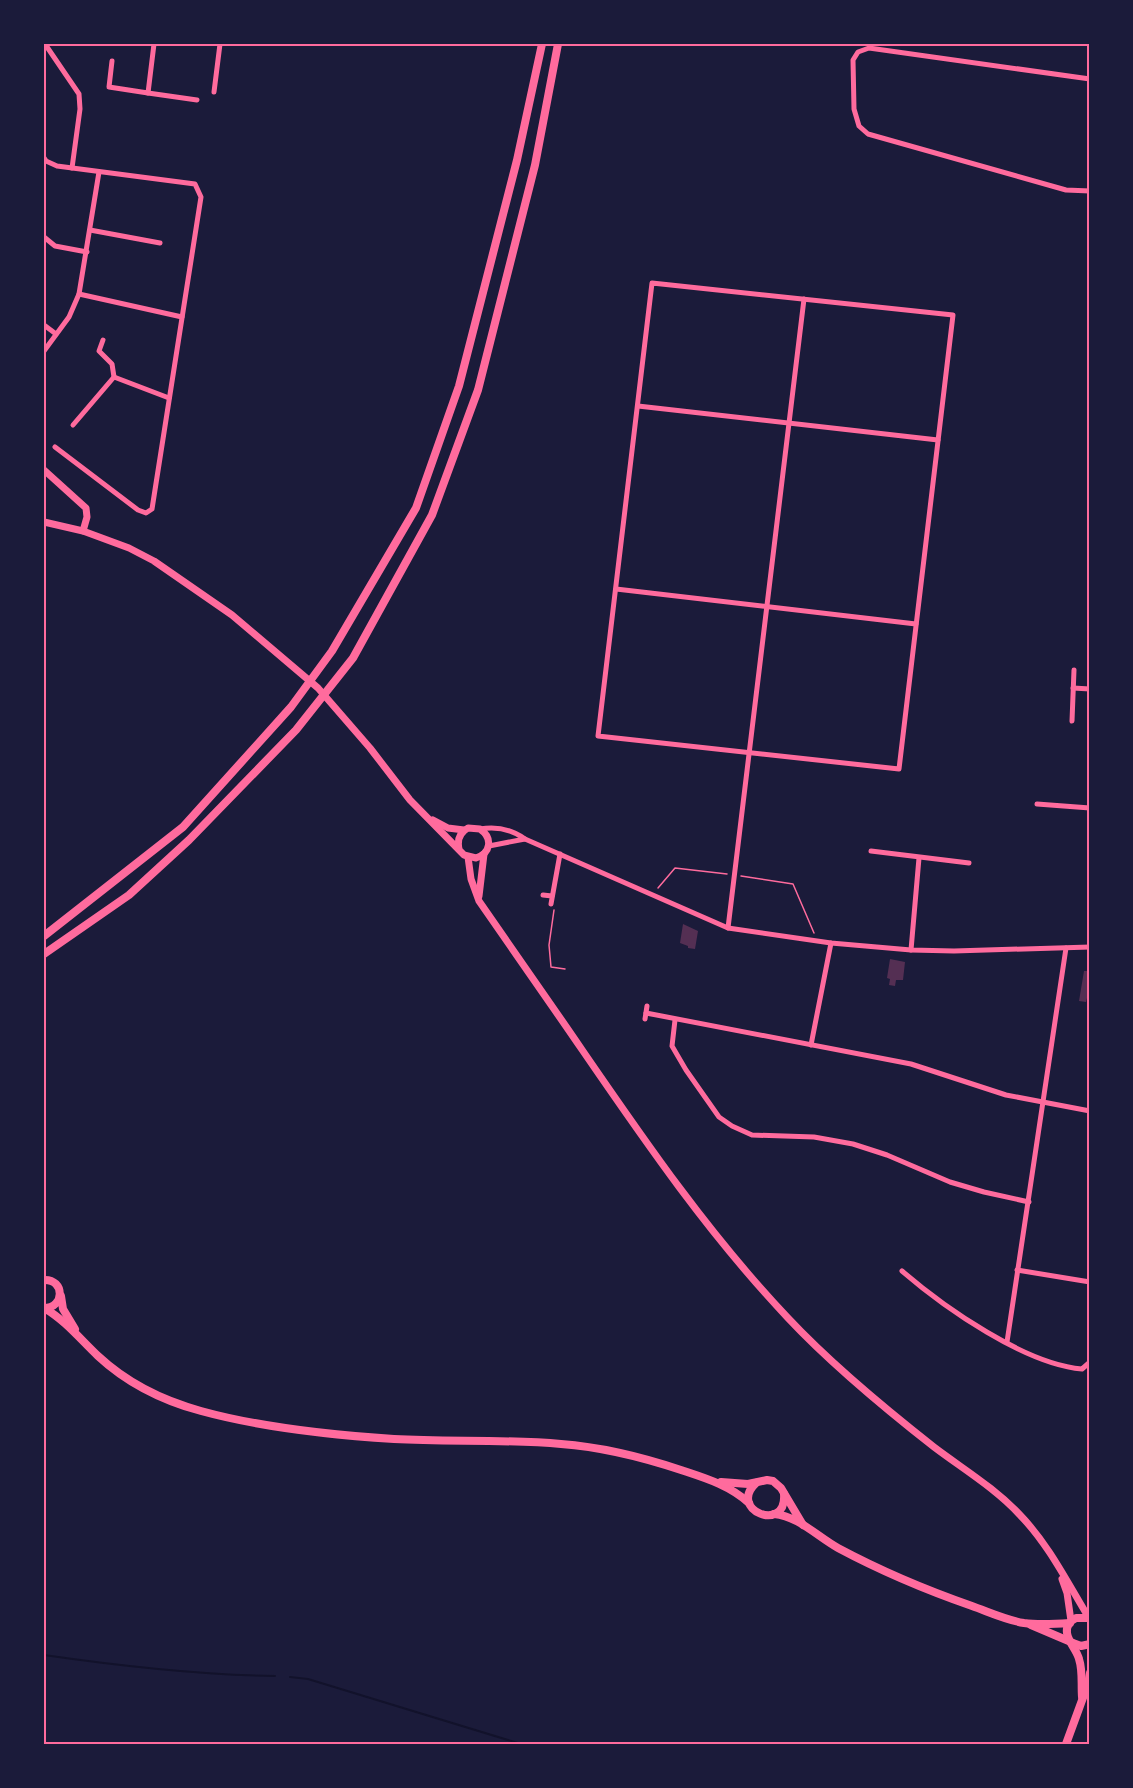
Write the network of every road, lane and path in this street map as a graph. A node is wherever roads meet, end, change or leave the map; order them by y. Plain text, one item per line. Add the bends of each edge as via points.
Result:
1 (45, 44) edge
2 (154, 44) edge
3 (220, 44) edge
4 (542, 44) edge
5 (558, 44) edge
6 (112, 61) dead end
7 (1089, 79) edge
8 (214, 92) dead end
9 (148, 93) junction
10 (197, 100) dead end
11 (44, 158) edge
12 (72, 168) junction
13 (99, 172) junction
14 (1089, 191) edge
15 (90, 230) junction
16 (44, 237) edge
17 (160, 243) dead end
18 (87, 252) junction
19 (80, 294) junction
20 (804, 299) junction
21 (182, 317) junction
22 (44, 325) edge
23 (56, 334) junction
24 (103, 340) dead end
25 (44, 351) edge
26 (114, 377) junction
27 (169, 398) junction
28 (638, 406) junction
29 (789, 424) junction
30 (73, 425) dead end
31 (938, 440) junction
32 (55, 447) dead end
33 (44, 470) edge
34 (44, 522) edge
35 (83, 531) junction
36 (616, 589) junction
37 (767, 607) junction
38 (916, 624) junction
39 (1074, 670) dead end
40 (1074, 688) junction
41 (1089, 689) edge
42 (1072, 721) dead end
43 (749, 753) junction
44 (1037, 804) dead end
45 (1089, 808) edge
46 (425, 816) junction
47 (480, 829) junction
48 (464, 830) junction
49 (525, 839) junction
50 (489, 846) junction
51 (459, 849) junction
52 (871, 851) dead end
53 (484, 854) junction
54 (560, 854) junction
55 (468, 857) junction
56 (920, 858) junction
57 (969, 863) dead end
58 (735, 875) junction
59 (543, 895) dead end
60 (552, 896) junction
61 (651, 896) junction
62 (479, 901) junction
63 (551, 904) joint
64 (728, 928) junction
65 (44, 936) edge
66 (818, 941) junction
67 (831, 943) junction
68 (1089, 947) edge
69 (1066, 948) junction
70 (911, 950) junction
71 (44, 954) edge
72 (565, 969) dead end
73 (647, 1006) dead end
74 (675, 1020) junction
75 (811, 1045) junction
76 (1043, 1103) junction
77 (1089, 1111) edge
78 (1029, 1202) junction
79 (1017, 1270) junction
80 (902, 1271) dead end
81 (45, 1277) edge
82 (1089, 1281) edge
83 (60, 1296) junction
84 (44, 1308) edge
85 (77, 1335) junction
86 (1007, 1342) junction
87 (1089, 1362) edge
88 (715, 1481) junction
89 (757, 1483) junction
90 (781, 1488) junction
91 (749, 1503) junction
92 (774, 1514) junction
93 (803, 1525) junction
94 (1056, 1563) junction
95 (1089, 1618) edge
96 (1070, 1622) junction
97 (1025, 1623) junction
98 (1072, 1643) junction
99 (1089, 1644) edge
100 (1089, 1673) edge
101 (1086, 1699) edge
102 (1066, 1744) edge

1 - 12 street via 79,94
2 - 9 street
3 - 8 street
4 - 65 main road via 517,160 459,386 416,508 332,651 291,707 183,827
5 - 71 main road via 535,165 478,390 432,515 358,648 296,730 189,840 129,895
6 - 9 street via 109,87
7 - 14 street via 869,48 858,52 852,60 854,108 859,126 868,134 1066,190
9 - 10 street
11 - 12 street via 57,166
12 - 13 street
13 - 15 street
13 - 21 street via 195,184 201,197
15 - 17 street
15 - 18 street
16 - 18 street via 55,246
18 - 19 street
19 - 21 street
19 - 23 street
20 - 28 street via 652,283
20 - 29 street
20 - 31 street via 953,315
21 - 27 street
22 - 23 street
23 - 25 street
24 - 26 street via 99,351 112,363
26 - 27 street
26 - 30 street
27 - 32 street via 152,509 146,513
28 - 29 street
28 - 36 street
29 - 31 street
29 - 37 street
31 - 38 street
33 - 35 main road via 86,508
34 - 35 main road
35 - 46 main road via 154,561 225,610 288,661 318,688
36 - 37 street
36 - 43 street via 598,736
37 - 38 street
37 - 43 street
38 - 43 street via 899,769
39 - 40 street
40 - 41 street
40 - 42 street
43 - 58 street
44 - 45 street
46 - 48 main road via 448,828
46 - 51 main road
47 - 48 main road
47 - 49 street via 501,828
47 - 50 main road
48 - 51 main road via 458,839
49 - 50 street
49 - 54 street
50 - 53 main road
51 - 55 main road
52 - 56 street
53 - 55 main road
53 - 62 main road
54 - 60 street
54 - 61 street
55 - 62 main road
56 - 57 street
56 - 70 street
58 - 61 path via 675,868
58 - 64 street
58 - 66 path via 793,884
59 - 60 street
60 - 63 street
61 - 64 street
62 - 94 main road via 636,1130 740,1267 869,1395 1001,1496 1038,1535
63 - 72 path via 551,967
64 - 66 street
66 - 67 street
67 - 70 street
67 - 75 street
68 - 69 street
69 - 70 street
69 - 76 street
73 - 74 street via 646,1016
74 - 75 street
74 - 78 street via 672,1046 719,1117 732,1126 752,1134 814,1137 853,1144 950,1182
75 - 76 street via 910,1064
76 - 77 street
76 - 78 street
78 - 79 street
79 - 82 street
79 - 86 street
80 - 86 street via 974,1324
81 - 83 main road via 57,1284
83 - 84 main road via 54,1306
83 - 85 main road
84 - 85 main road
85 - 88 main road via 136,1384 178,1404 222,1417 381,1438 576,1445 633,1456
86 - 87 street via 1067,1368 1082,1369
88 - 89 main road
88 - 91 main road
89 - 90 main road via 772,1481
89 - 91 main road via 750,1491
90 - 92 main road via 784,1500
90 - 93 main road
91 - 92 main road via 758,1514
92 - 93 main road
93 - 97 main road via 888,1573
94 - 95 main road
94 - 96 main road via 1067,1593
95 - 96 main road via 1080,1616
96 - 97 main road
96 - 98 main road via 1067,1633
97 - 98 main road
98 - 99 main road via 1083,1647
98 - 101 main road via 1082,1670
100 - 101 main road
101 - 102 main road

